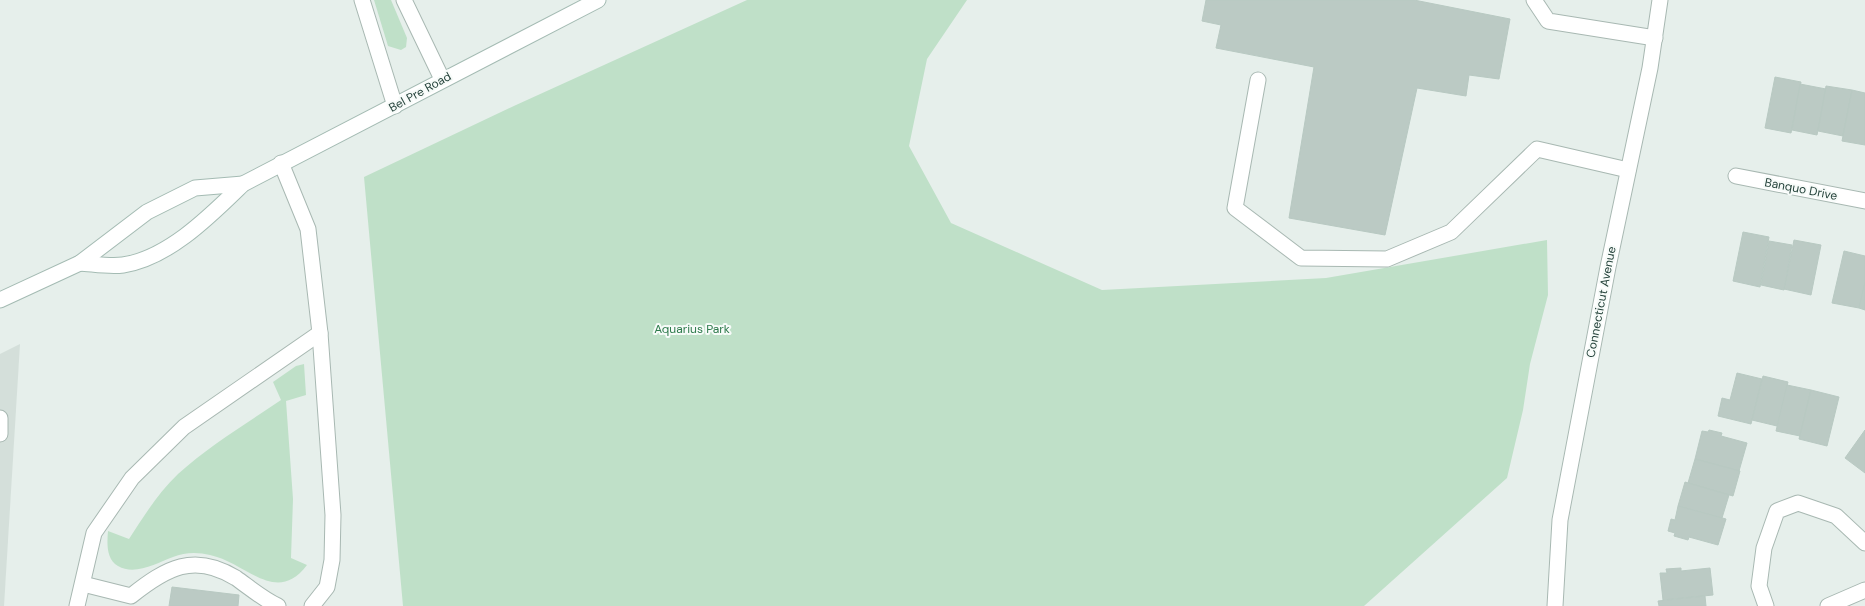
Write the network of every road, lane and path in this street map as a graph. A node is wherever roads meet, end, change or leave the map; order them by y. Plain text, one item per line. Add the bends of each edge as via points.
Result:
1 (362, 0) edge
2 (404, 0) edge
3 (598, 0) edge
4 (1534, 0) edge
5 (1660, 0) edge
6 (1655, 38) junction
7 (442, 79) junction
8 (1258, 80) dead end
9 (395, 106) junction
10 (280, 163) junction
11 (1628, 170) junction
12 (1736, 176) dead end
13 (243, 184) junction
14 (1865, 201) edge
15 (80, 263) junction
16 (0, 300) edge
17 (320, 333) junction
18 (1865, 543) edge
19 (82, 584) junction
20 (1865, 590) edge
21 (272, 603) edge
22 (78, 606) edge
23 (312, 606) edge
24 (1555, 606) edge
25 (1766, 606) edge
26 (1828, 606) edge

1 - 9 street
2 - 7 street
3 - 7 street, Bel Pre Road
4 - 6 street via 1548,21
5 - 6 street, Connecticut Avenue
6 - 11 street, Connecticut Avenue
7 - 9 street, Bel Pre Road
8 - 11 street via 1235,208 1301,258 1387,259 1451,232 1537,149
9 - 10 street, Bel Pre Road
10 - 13 street, Bel Pre Road
10 - 17 street via 308,229
11 - 24 street, Connecticut Avenue via 1560,520
12 - 14 street, Banquo Drive
13 - 15 street, Bel Pre Road via 195,188 147,212
13 - 15 street, Bel Pre Road via 210,216 163,251 123,265
15 - 16 street, Bel Pre Road
17 - 19 street via 184,427 132,478 94,533
17 - 23 street via 333,524 332,560 327,587
18 - 25 street via 1836,516 1798,503 1777,511 1764,548 1759,586
19 - 21 street via 131,596 158,575 200,564 215,567
19 - 22 street
20 - 26 street

